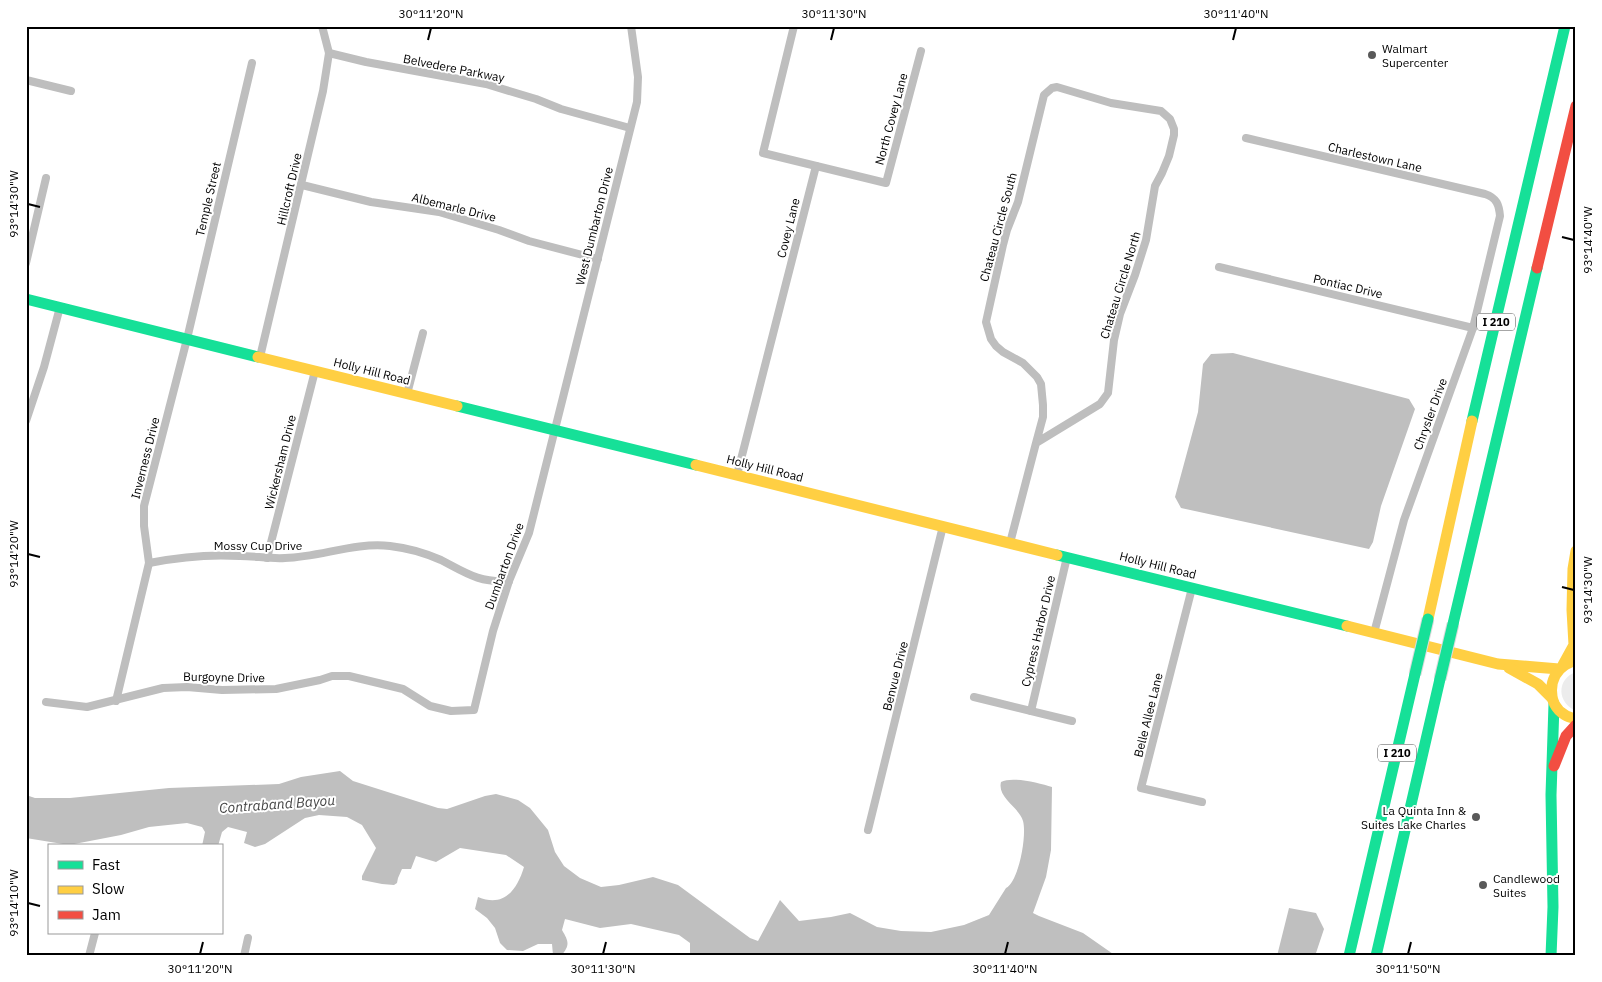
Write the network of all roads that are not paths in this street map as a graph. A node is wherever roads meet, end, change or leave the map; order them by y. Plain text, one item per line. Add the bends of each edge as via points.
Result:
1 (322, 26) edge
2 (631, 26) edge
3 (794, 26) edge
4 (1565, 26) edge
5 (921, 51) dead end
6 (329, 53) junction
7 (252, 63) dead end
8 (26, 80) edge
9 (71, 91) dead end
10 (1111, 103) joint
11 (1576, 106) edge
12 (1576, 111) edge
13 (630, 128) junction
14 (1571, 128) junction
15 (1246, 138) dead end
16 (816, 166) junction
17 (46, 178) dead end
18 (302, 185) junction
19 (1496, 201) joint
20 (598, 259) junction
21 (26, 263) edge
22 (1219, 267) dead end
23 (26, 299) edge
24 (60, 308) junction
25 (1473, 328) junction
26 (423, 333) dead end
27 (187, 339) junction
28 (260, 357) junction
29 (315, 371) junction
30 (407, 394) junction
31 (26, 421) edge
32 (554, 430) junction
33 (1036, 443) junction
34 (737, 475) junction
35 (943, 526) junction
36 (1010, 543) junction
37 (1576, 551) edge
38 (1067, 557) junction
39 (267, 558) junction
40 (149, 562) junction
41 (509, 581) junction
42 (1192, 588) junction
43 (1574, 604) edge
44 (1374, 633) junction
45 (1576, 660) edge
46 (1498, 664) junction
47 (1561, 667) junction
48 (974, 697) dead end
49 (116, 701) junction
50 (1553, 701) junction
51 (46, 702) dead end
52 (474, 710) joint
53 (1031, 711) junction
54 (1576, 719) edge
55 (1072, 721) dead end
56 (1576, 725) edge
57 (1551, 773) junction
58 (1202, 802) dead end
59 (868, 830) dead end
60 (95, 934) edge
61 (248, 938) dead end
62 (89, 956) edge
63 (244, 956) edge
64 (1350, 956) edge
65 (1376, 956) edge
66 (1551, 956) edge

1 - 6 street, Hillcroft Drive
2 - 13 street, West Dumbarton Drive via 638,77 637,102
3 - 16 street via 763,153
4 - 64 main road, I 210, bridge
5 - 16 street, North Covey Lane via 886,183
6 - 13 street, Belvedere Parkway via 486,84
6 - 18 street, Hillcroft Drive
7 - 27 street, Temple Street
8 - 9 street
10 - 33 street, Chateau Circle North via 1166,114 1174,129 1169,156 1155,186 1146,240 1120,314 1108,393 1100,404
10 - 33 street, Chateau Circle South via 1057,88 1044,95 1018,202 1006,230 988,310 986,322 991,339 1003,352 1030,369 1041,384 1044,406
11 - 14 main road, I 210
12 - 14 main road
13 - 20 street, West Dumbarton Drive
14 - 65 main road, I 210, bridge
15 - 19 street, Charlestown Lane via 1485,194
16 - 34 street, Covey Lane
17 - 21 street
18 - 20 street, Albemarle Drive via 371,202 462,218 528,241
18 - 28 street, Hillcroft Drive
19 - 25 street, Chrysler Drive via 1500,216
20 - 32 street, West Dumbarton Drive
22 - 25 street, Pontiac Drive
23 - 24 main road, Holly Hill Road
24 - 27 main road, Holly Hill Road
24 - 31 street
25 - 44 street, Chrysler Drive via 1404,520
26 - 30 street
27 - 28 main road, Holly Hill Road
27 - 40 street, Inverness Drive via 144,506
28 - 29 main road, Holly Hill Road
29 - 30 main road, Holly Hill Road
29 - 39 street, Wickersham Drive
30 - 32 main road, Holly Hill Road
32 - 34 main road, Holly Hill Road
32 - 41 street, Dumbarton Drive via 529,533
33 - 36 street
34 - 35 main road, Holly Hill Road
35 - 36 main road, Holly Hill Road
35 - 59 street, Benvue Drive
36 - 38 main road, Holly Hill Road
37 - 43 main road
38 - 42 main road, Holly Hill Road
38 - 53 street, Cypress Harbor Drive
39 - 40 street, Mossy Cup Drive via 213,556
39 - 41 street, Mossy Cup Drive via 305,557 352,546 390,546 426,554 478,578
40 - 49 street, Inverness Drive
41 - 52 street, Dumbarton Drive
42 - 44 main road, Holly Hill Road
42 - 58 street, Belle Allee Lane via 1141,788
43 - 47 main road via 1574,645
44 - 46 main road, Holly Hill Road
45 - 47 main road
46 - 47 main road, Holly Hill Road
46 - 50 main road, Holly Hill Road via 1545,688
47 - 50 main road via 1550,688
48 - 53 street
49 - 51 street, Burgoyne Drive via 87,707
49 - 52 street, Burgoyne Drive via 163,688 276,689 332,676 349,676 403,689 430,706 451,711
50 - 54 main road, Holly Hill Road via 1563,714
50 - 57 main road
53 - 55 street
56 - 57 main road via 1563,742
57 - 66 main road via 1554,905
60 - 62 street
61 - 63 street

